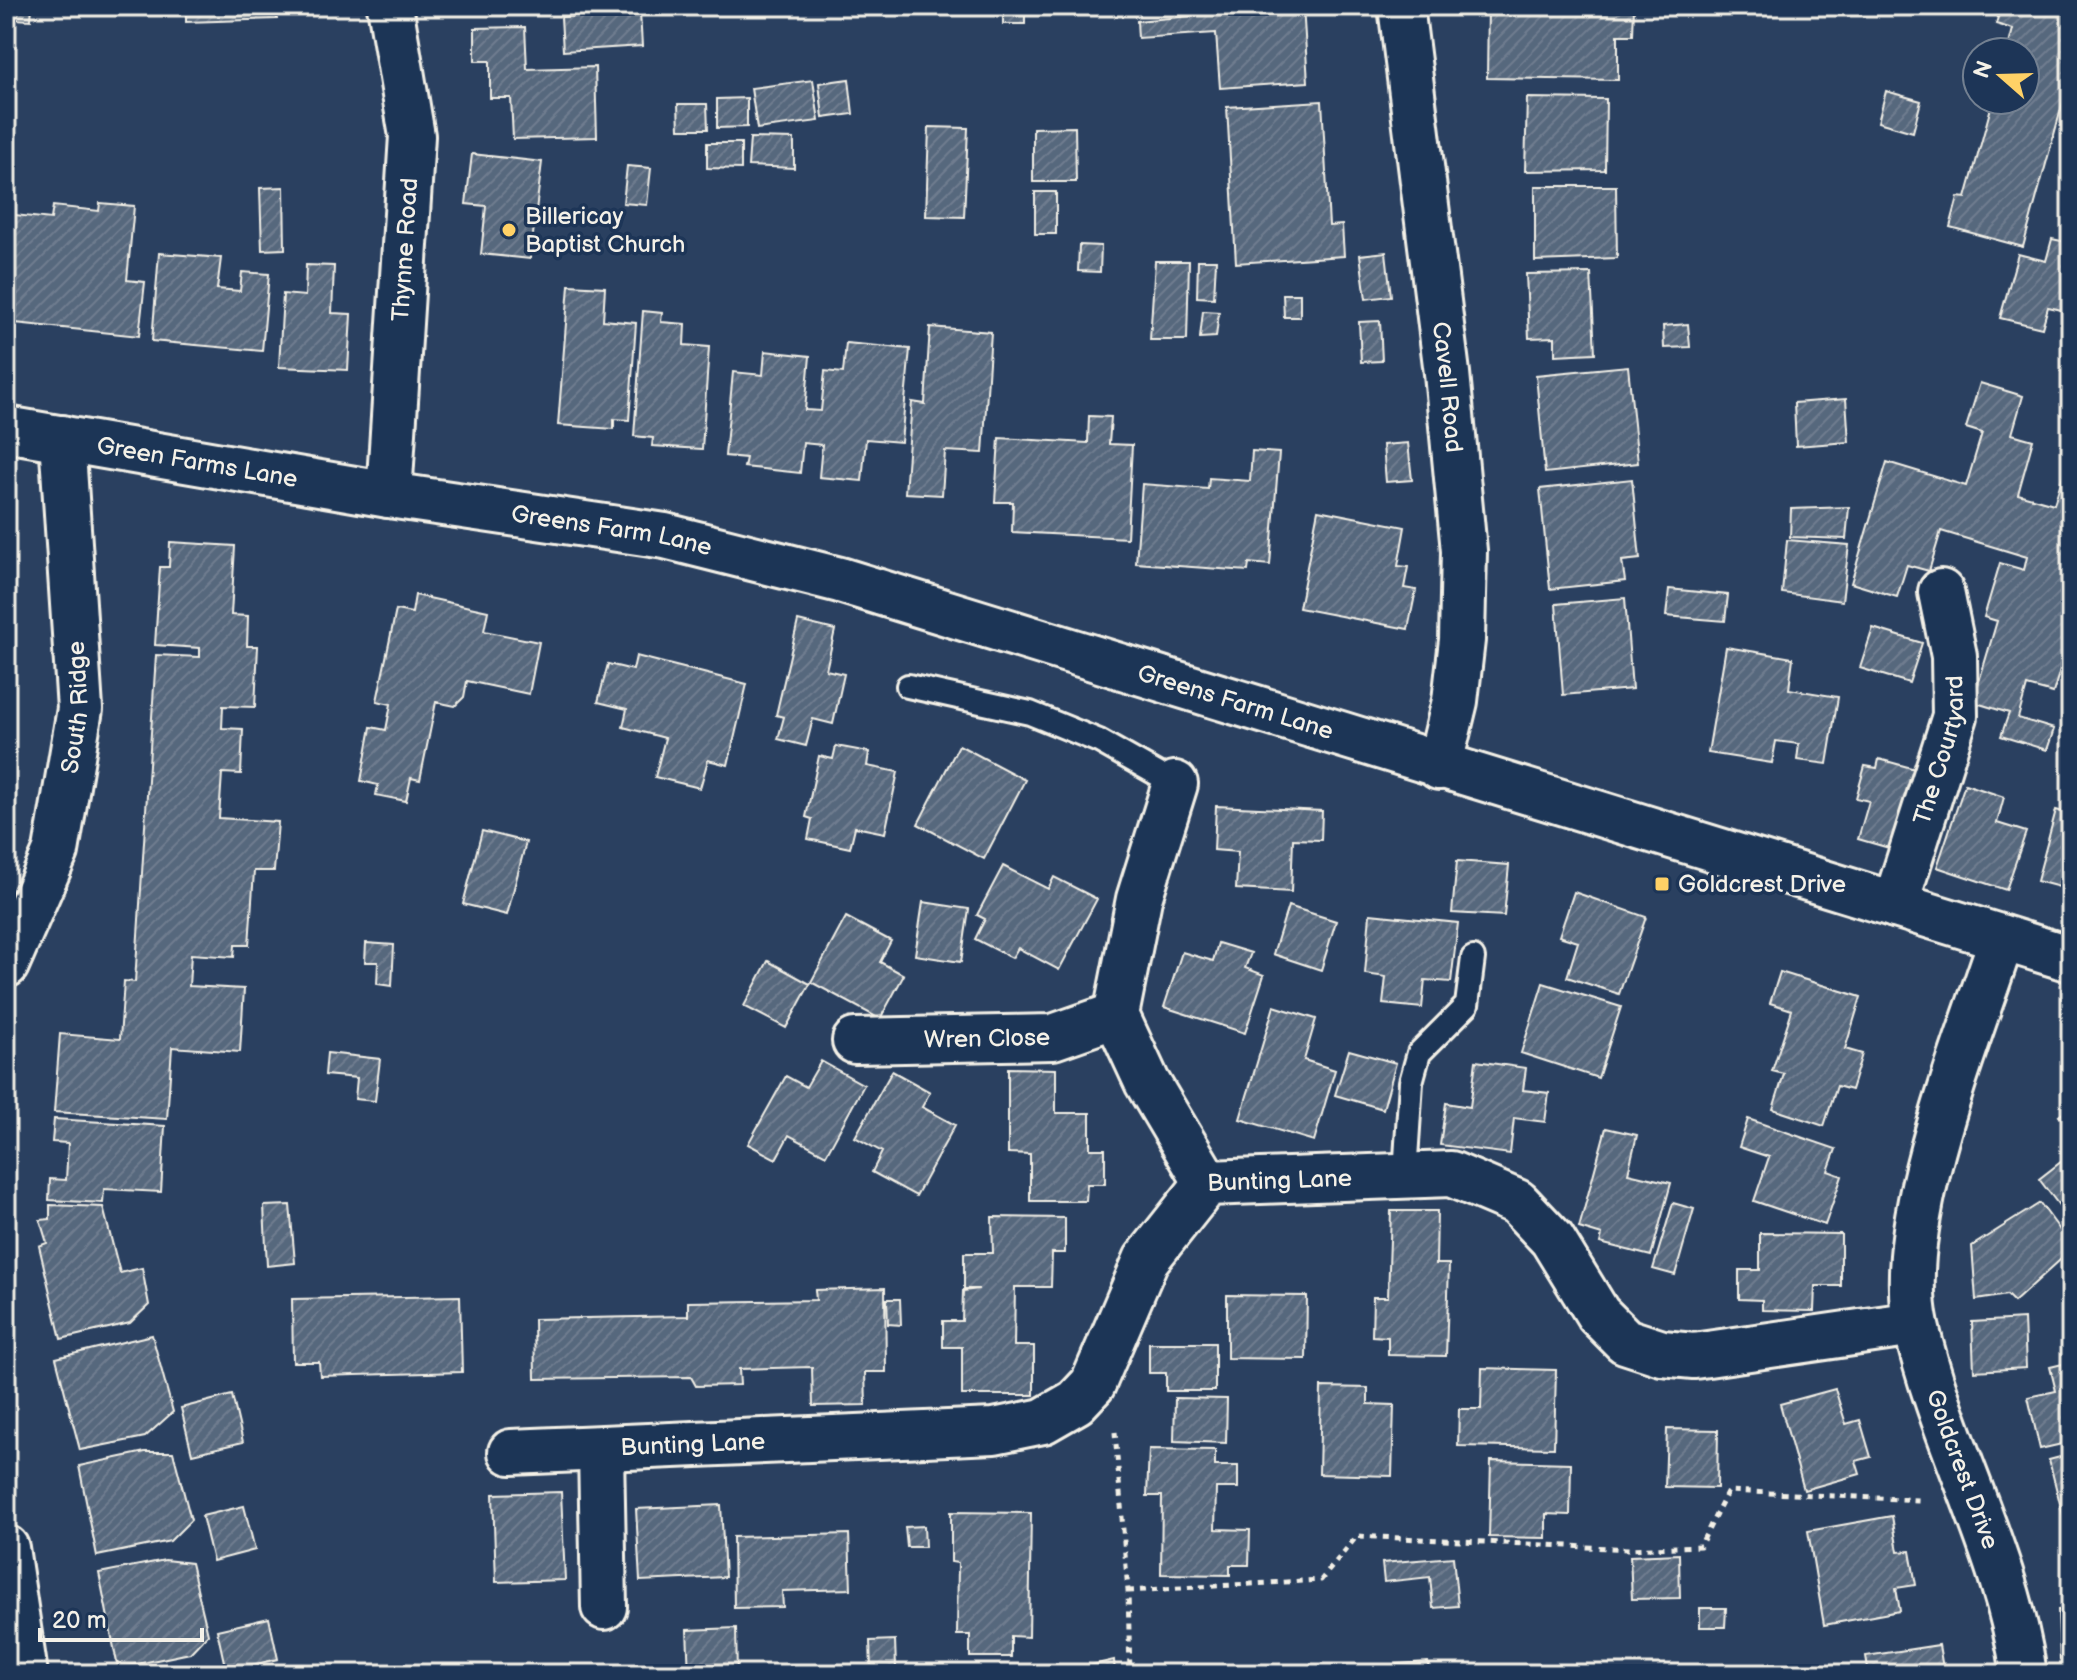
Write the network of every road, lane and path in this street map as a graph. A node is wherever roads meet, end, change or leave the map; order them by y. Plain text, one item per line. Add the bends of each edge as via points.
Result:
1 (390, 6) edge
2 (1401, 6) edge
3 (6, 429) edge
4 (62, 438) junction
5 (389, 495) junction
6 (1941, 592) dead end
7 (908, 686) dead end
8 (1439, 767) junction
9 (1175, 784) joint
10 (1895, 905) junction
11 (2002, 938) junction
12 (1473, 958) dead end
13 (2071, 959) edge
14 (6, 963) edge
15 (1116, 1015) junction
16 (855, 1041) dead end
17 (1405, 1174) junction
18 (1207, 1183) junction
19 (1915, 1324) junction
20 (1093, 1384) junction
21 (601, 1451) junction
22 (511, 1452) dead end
23 (1976, 1502) junction
24 (6, 1548) edge
25 (1128, 1591) junction
26 (604, 1607) dead end
27 (25, 1674) edge
28 (1130, 1674) edge
29 (2024, 1674) edge

1 - 5 street, Thynne Road via 412,136
2 - 8 street, Cavell Road via 1464,551 1455,701
3 - 4 street, Green Farms Lane
4 - 5 street, Green Farms Lane
4 - 14 street, South Ridge via 80,709 56,851
5 - 8 street, Greens Farm Lane via 665,536 840,580
6 - 10 street, The Courtyard via 1954,656 1955,716
7 - 9 lane via 1030,713 1099,741
8 - 10 street, Greens Farm Lane
9 - 15 street via 1139,899
10 - 11 street, Greens Farm Lane
11 - 13 street, Greens Farm Lane
11 - 19 street, Goldcrest Drive via 1928,1169 1912,1246
12 - 17 lane via 1467,1005 1419,1053 1411,1082
15 - 16 street, Wren Close via 1053,1037
15 - 18 street via 1147,1082
17 - 18 street, Bunting Lane
17 - 19 street, Bunting Lane via 1451,1174 1517,1202 1552,1239 1598,1314 1625,1341 1662,1353 1694,1356
18 - 20 street, Bunting Lane via 1146,1260
19 - 23 street, Goldcrest Drive
20 - 21 street, Bunting Lane via 1076,1402 1043,1421 994,1431
20 - 25 path via 1116,1434
21 - 22 street, Bunting Lane
21 - 26 street, Bunting Lane
23 - 25 path via 1728,1491 1700,1546 1630,1549 1357,1536 1321,1580
23 - 29 street, Goldcrest Drive via 1993,1544
24 - 27 street
25 - 28 path

